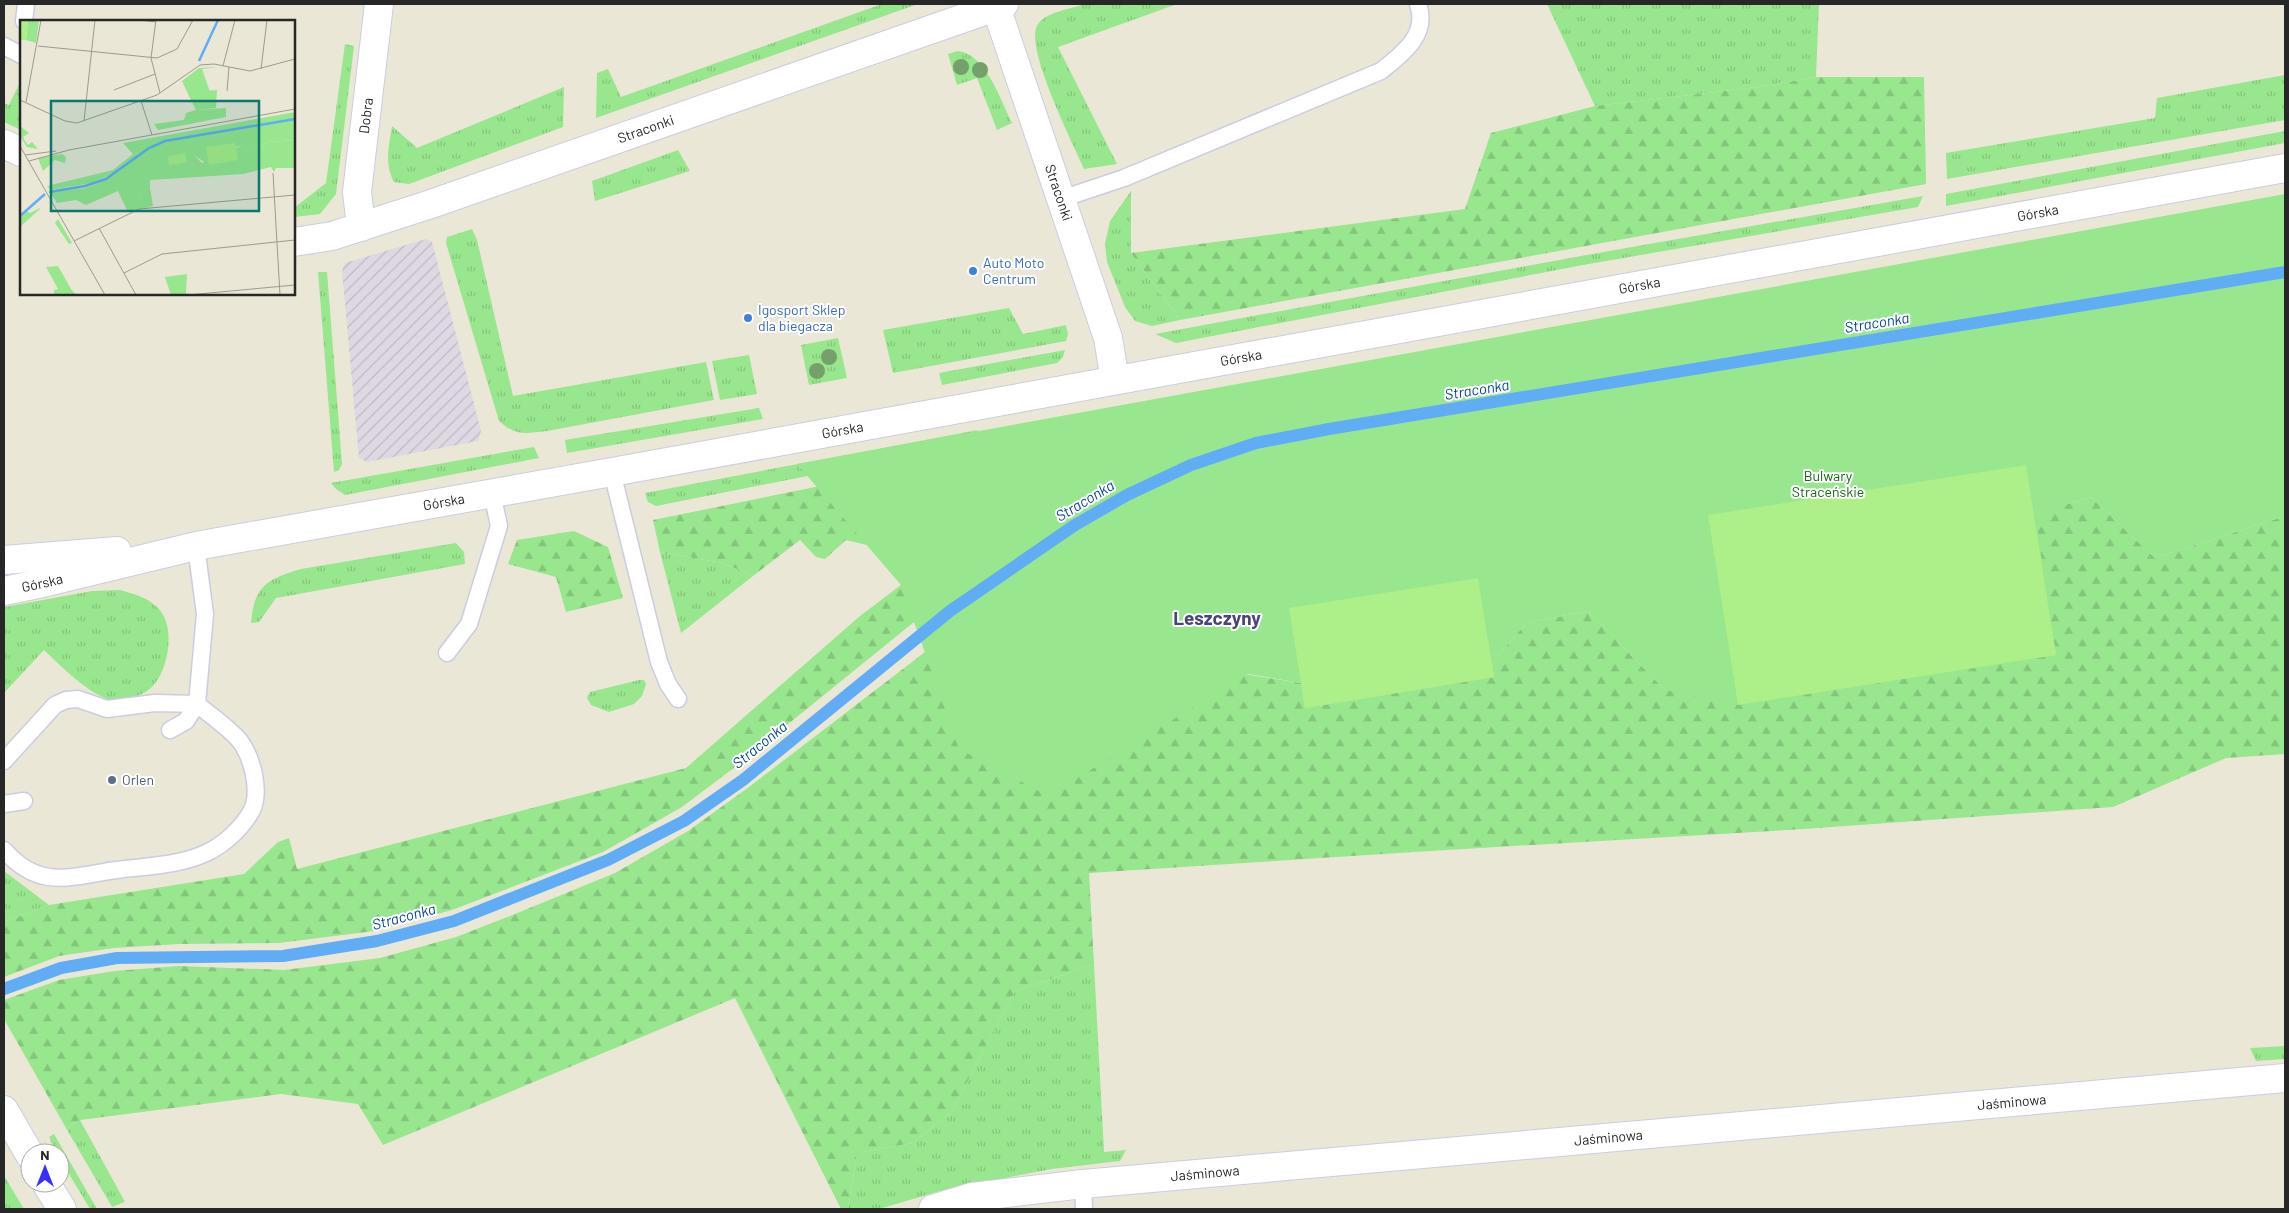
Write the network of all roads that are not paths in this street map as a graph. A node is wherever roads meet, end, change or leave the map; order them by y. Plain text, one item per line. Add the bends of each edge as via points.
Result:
1 (26, 4) edge
2 (379, 4) edge
3 (1418, 4) edge
4 (1000, 5) edge
5 (24, 20) edge
6 (4, 46) edge
7 (20, 54) edge
8 (4, 144) edge
9 (20, 152) edge
10 (2285, 168) edge
11 (1061, 198) junction
12 (361, 227) junction
13 (295, 242) edge
14 (1115, 380) junction
15 (612, 472) junction
16 (492, 493) junction
17 (196, 546) junction
18 (4, 560) edge
19 (4, 591) edge
20 (447, 653) dead end
21 (678, 699) dead end
22 (197, 704) junction
23 (170, 730) dead end
24 (4, 761) edge
25 (24, 801) dead end
26 (4, 804) edge
27 (4, 850) edge
28 (2285, 1078) edge
29 (4, 1110) edge
30 (23, 1143) edge
31 (52, 1193) edge
32 (1084, 1197) edge
33 (62, 1209) edge
34 (933, 1209) edge

1 - 5 lane
2 - 12 street, Dobra via 356,192
3 - 11 lane via 1422,25 1408,48 1381,71 1124,178
4 - 11 street, Straconki
4 - 12 street, Straconki
6 - 7 lane
8 - 9 street
10 - 14 street, Górska
11 - 14 street, Straconki via 1108,338
12 - 13 street, Straconki
14 - 15 street, Górska
15 - 16 street, Górska
15 - 21 lane via 659,662
16 - 17 street, Górska
16 - 20 lane via 499,526 469,624
17 - 18 street, Górska
17 - 19 street, Górska
17 - 22 lane via 204,614
22 - 23 lane via 186,721
22 - 24 lane via 155,703 107,709 78,699 66,700 55,705
22 - 27 lane via 240,742 252,762 253,808 228,838 206,853 175,863 61,877 38,875 16,863
25 - 26 lane
28 - 32 street, Jaśminowa
29 - 30 street
31 - 33 street
32 - 34 street, Jaśminowa via 972,1197

